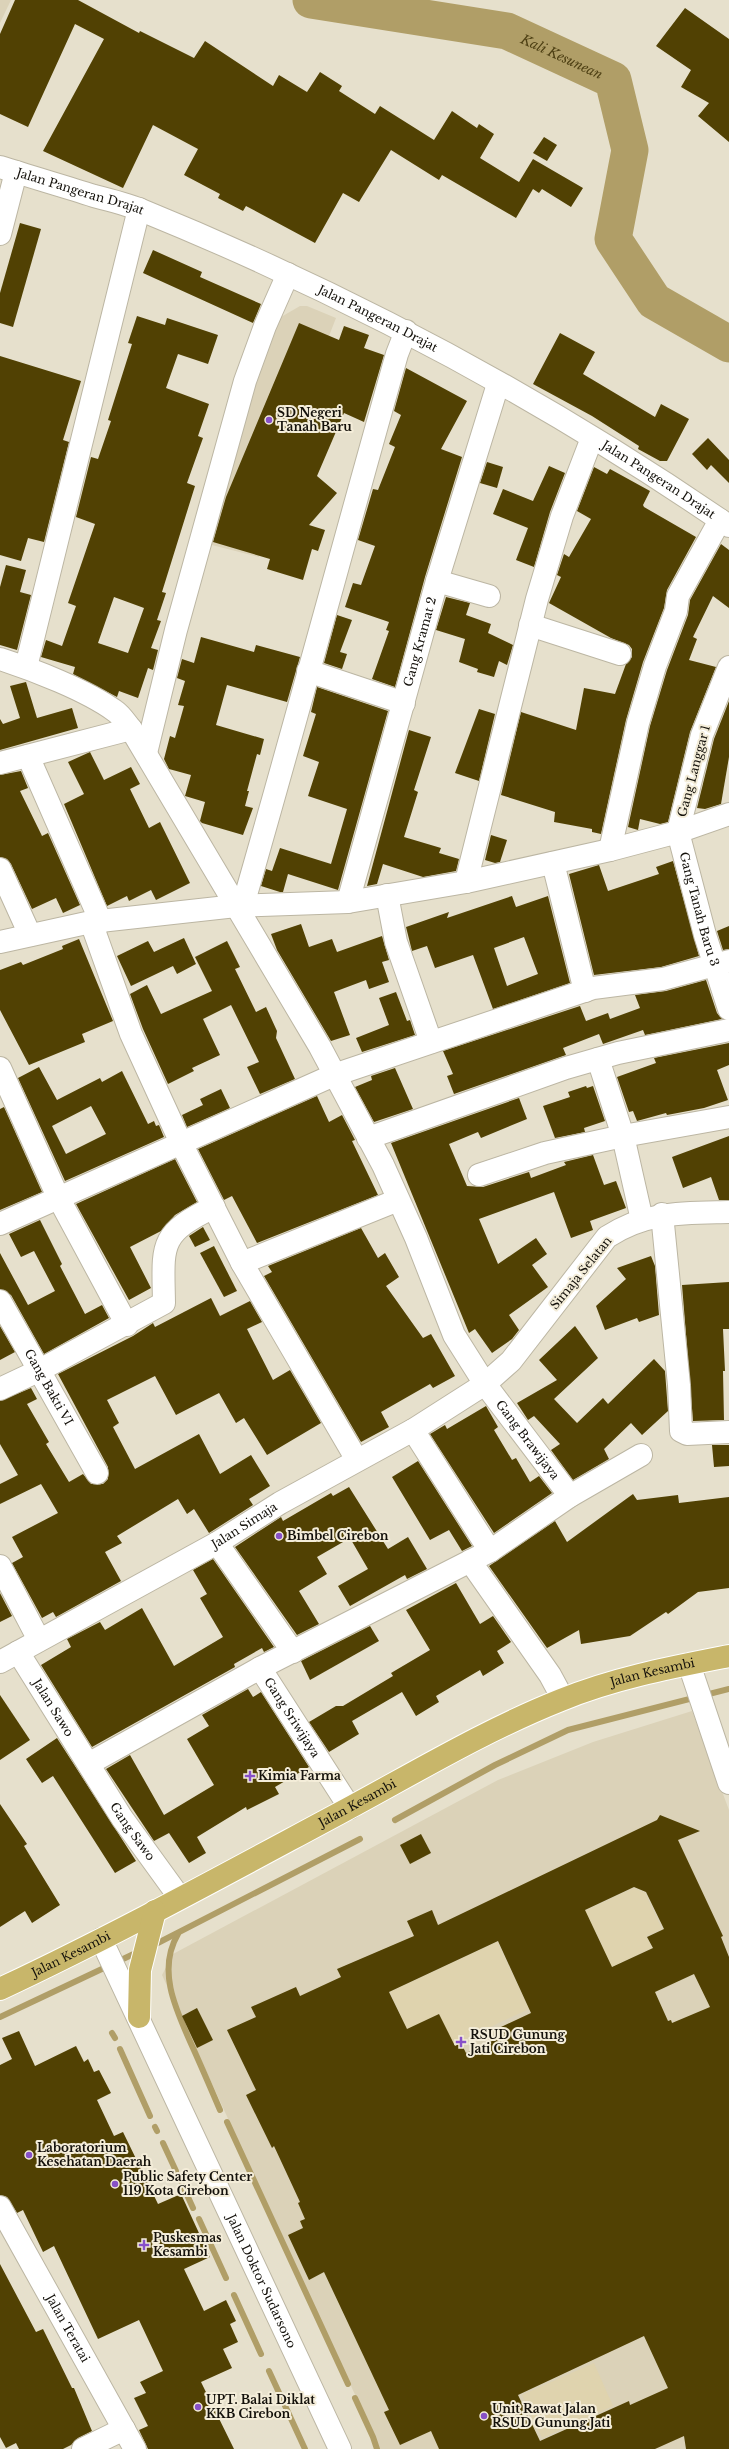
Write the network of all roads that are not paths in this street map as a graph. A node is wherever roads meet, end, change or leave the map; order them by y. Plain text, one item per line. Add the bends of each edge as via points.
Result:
1 (8, 170) edge
2 (140, 209) junction
3 (0, 234) edge
4 (288, 274) junction
5 (406, 331) junction
6 (498, 384) junction
7 (592, 438) junction
8 (725, 523) edge
9 (437, 581) junction
10 (489, 596) dead end
11 (530, 625) junction
12 (620, 654) dead end
13 (0, 659) edge
14 (26, 667) junction
15 (729, 667) edge
16 (308, 671) junction
17 (404, 703) junction
18 (131, 728) junction
19 (146, 753) junction
20 (28, 756) junction
21 (0, 763) edge
22 (729, 814) edge
23 (678, 832) junction
24 (610, 850) junction
25 (552, 863) junction
26 (0, 869) edge
27 (466, 882) junction
28 (387, 895) junction
29 (348, 902) junction
30 (239, 905) junction
31 (96, 922) junction
32 (30, 935) junction
33 (0, 942) edge
34 (722, 963) edge
35 (585, 991) junction
36 (729, 1009) edge
37 (729, 1030) edge
38 (431, 1042) junction
39 (598, 1059) junction
40 (0, 1068) edge
41 (334, 1075) junction
42 (729, 1117) edge
43 (623, 1136) junction
44 (368, 1138) junction
45 (181, 1144) junction
46 (479, 1175) dead end
47 (58, 1197) junction
48 (398, 1200) junction
49 (214, 1207) junction
50 (729, 1212) edge
51 (662, 1214) junction
52 (642, 1220) junction
53 (0, 1224) edge
54 (242, 1263) junction
55 (0, 1301) edge
56 (127, 1325) junction
57 (38, 1372) junction
58 (486, 1384) junction
59 (0, 1389) edge
60 (413, 1430) junction
61 (729, 1432) edge
62 (641, 1455) dead end
63 (357, 1460) junction
64 (97, 1473) dead end
65 (570, 1496) junction
66 (217, 1543) junction
67 (490, 1551) junction
68 (470, 1562) junction
69 (0, 1566) edge
70 (39, 1640) junction
71 (293, 1652) junction
72 (729, 1656) edge
73 (9, 1657) edge
74 (688, 1664) junction
75 (260, 1668) junction
76 (563, 1699) junction
77 (90, 1763) junction
78 (729, 1783) edge
79 (350, 1808) junction
80 (180, 1898) junction
81 (152, 1920) junction
82 (109, 1956) junction
83 (0, 1988) edge
84 (139, 2017) junction
85 (0, 2207) edge
86 (124, 2429) junction
87 (83, 2449) edge
88 (135, 2449) edge
89 (340, 2449) edge

1 - 2 street, Jalan Pangeran Drajat
1 - 3 street
2 - 4 street, Jalan Pangeran Drajat
2 - 14 street
4 - 5 street, Jalan Pangeran Drajat
4 - 19 street via 245,381 176,630
5 - 6 street, Jalan Pangeran Drajat
5 - 16 street via 397,354
6 - 7 street, Jalan Pangeran Drajat
6 - 9 street, Gang Kramat 2
7 - 8 street, Jalan Pangeran Drajat via 696,502
7 - 11 street via 562,516
8 - 24 street via 678,596 676,611 655,666 638,724
9 - 10 street
9 - 17 street, Gang Kramat 2
11 - 12 street
11 - 27 street
13 - 14 street, Gang Brawijaya
14 - 18 street, Gang Brawijaya via 98,700 116,712
15 - 23 street, Gang Langgar 1 via 702,735
16 - 17 street
16 - 30 street via 294,728
17 - 29 street, Gang Kramat 2
18 - 19 street, Gang Brawijaya
18 - 20 street
19 - 30 street, Gang Brawijaya
20 - 21 street
20 - 31 street
22 - 23 street
23 - 24 street
23 - 34 street, Gang Tanah Baru 3
24 - 25 street
25 - 27 street
25 - 35 street
26 - 32 street
27 - 28 street
28 - 29 street
28 - 38 street via 396,942
29 - 30 street
30 - 31 street
30 - 41 street, Gang Brawijaya
31 - 32 street
31 - 45 street via 131,1034
32 - 33 street
34 - 35 street via 663,979
34 - 36 street, Gang Tanah Baru 3
35 - 38 street
37 - 39 street
38 - 41 street
39 - 43 street
39 - 44 street
40 - 47 street
41 - 44 street, Gang Brawijaya
41 - 45 street
42 - 43 street
43 - 46 street via 545,1153
43 - 52 street
44 - 48 street, Gang Brawijaya via 383,1164
45 - 47 street
45 - 49 street
47 - 53 street
47 - 56 street
48 - 54 street
48 - 58 street, Gang Brawijaya via 454,1335
49 - 54 street
49 - 56 street via 191,1218 172,1232 163,1256 164,1303
50 - 51 street, Simaja Selatan
51 - 52 street, Simaja Selatan
51 - 61 street via 681,1431 687,1434
52 - 58 street, Simaja Selatan via 608,1237 511,1361
54 - 63 street
55 - 57 street, Gang Bakti VI
56 - 57 street
57 - 59 street
57 - 64 street, Gang Bakti VI
58 - 60 street, Jalan Simaja
58 - 65 street, Gang Brawijaya
60 - 63 street, Jalan Simaja
60 - 67 street
62 - 65 street
63 - 66 street, Jalan Simaja
65 - 67 street
66 - 70 street, Jalan Simaja
66 - 71 street
67 - 68 street
68 - 71 street
68 - 76 street via 550,1675
69 - 70 street
70 - 73 street, Jalan Simaja
71 - 75 street
72 - 74 main road, Jalan Kesambi
73 - 77 street, Jalan Sawo
74 - 76 main road, Jalan Kesambi via 608,1684
74 - 78 street
75 - 77 street
75 - 79 street, Gang Sriwijaya
76 - 79 main road, Jalan Kesambi via 507,1724
77 - 80 street, Gang Sawo via 122,1818
79 - 80 main road, Jalan Kesambi
80 - 81 main road, Jalan Kesambi
81 - 82 main road, Jalan Kesambi
81 - 84 main road via 140,1970
82 - 83 main road, Jalan Kesambi
82 - 84 street, Jalan Doktor Sudarsono
84 - 89 street, Jalan Doktor Sudarsono
85 - 86 street, Jalan Teratai
86 - 87 street
86 - 88 street, Jalan Teratai

